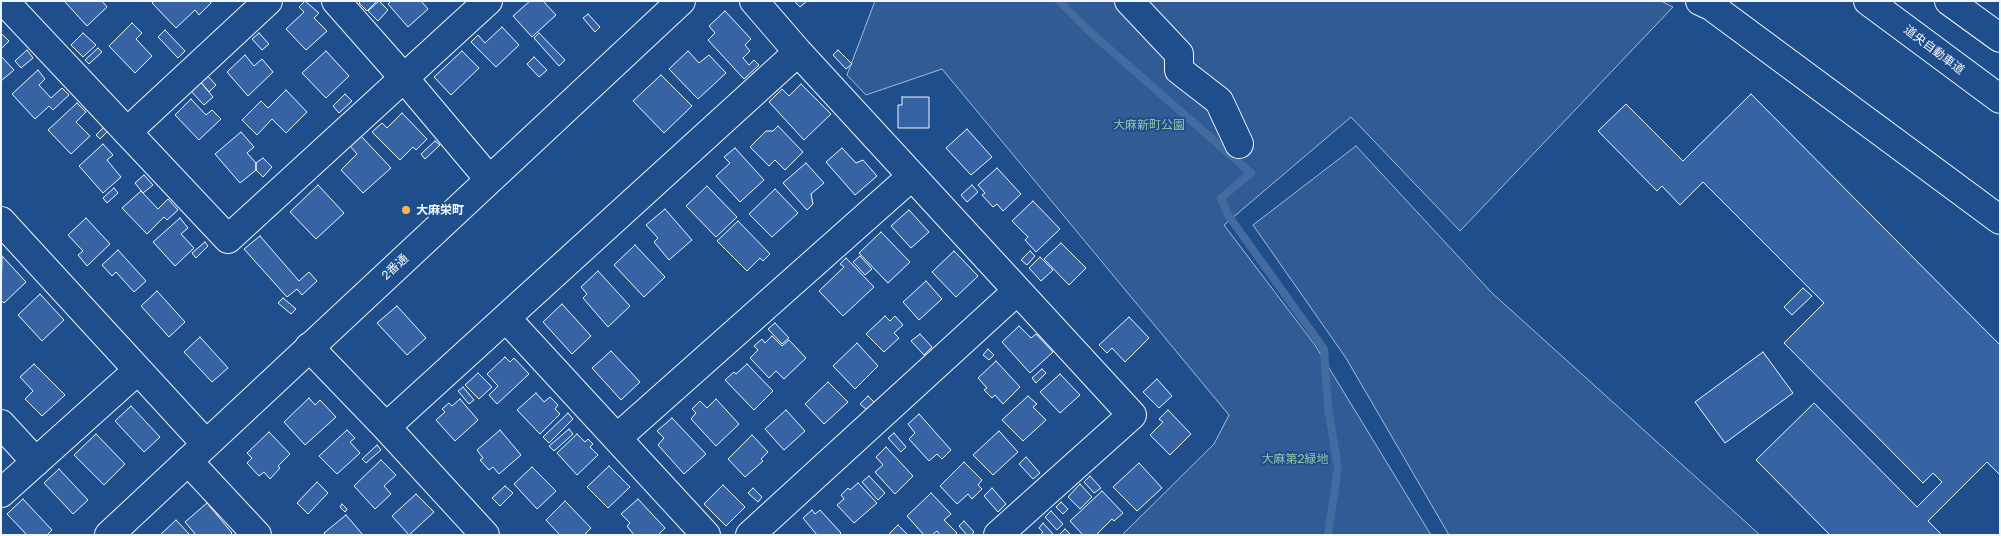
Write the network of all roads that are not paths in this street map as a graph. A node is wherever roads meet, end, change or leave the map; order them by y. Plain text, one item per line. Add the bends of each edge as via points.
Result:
1 (268, 1) edge
2 (336, 1) edge
3 (488, 1) edge
4 (681, 1) edge
5 (754, 1) edge
6 (1129, 1) edge
7 (1700, 1) edge
8 (1868, 1) edge
9 (1949, 1) edge
10 (17, 6) edge
11 (2000, 38) edge
12 (798, 52) junction
13 (404, 78) junction
14 (2000, 99) edge
15 (127, 132) junction
16 (1239, 144) dead end
17 (912, 176) junction
18 (489, 179) junction
19 (2000, 220) edge
20 (1, 221) edge
21 (1017, 291) junction
22 (506, 318) junction
23 (309, 347) junction
24 (138, 370) junction
25 (1, 424) edge
26 (386, 427) junction
27 (617, 438) junction
28 (197, 453) junction
29 (36, 462) junction
30 (1, 494) edge
31 (109, 535) edge
32 (257, 535) edge
33 (485, 535) edge
34 (706, 535) edge
35 (750, 535) edge
36 (998, 535) edge

1 - 15 main road
2 - 13 main road
3 - 13 main road
4 - 18 main road, 2番通
5 - 12 main road
6 - 16 main road via 1179,54 1179,70 1219,100
7 - 19 main road
8 - 14 main road, 道央自動車道
9 - 11 main road
10 - 15 main road
12 - 17 main road
12 - 22 main road
13 - 15 main road via 228,239
13 - 18 main road
17 - 21 main road
17 - 27 main road
18 - 23 main road, 2番通
20 - 24 main road
21 - 35 main road
21 - 36 main road via 1132,415
22 - 26 main road
22 - 27 main road
23 - 26 main road
23 - 28 main road, 2番通
24 - 28 main road
24 - 29 main road
25 - 29 main road
26 - 33 main road
27 - 34 main road
28 - 31 main road, 2番通
28 - 32 main road
29 - 30 main road

